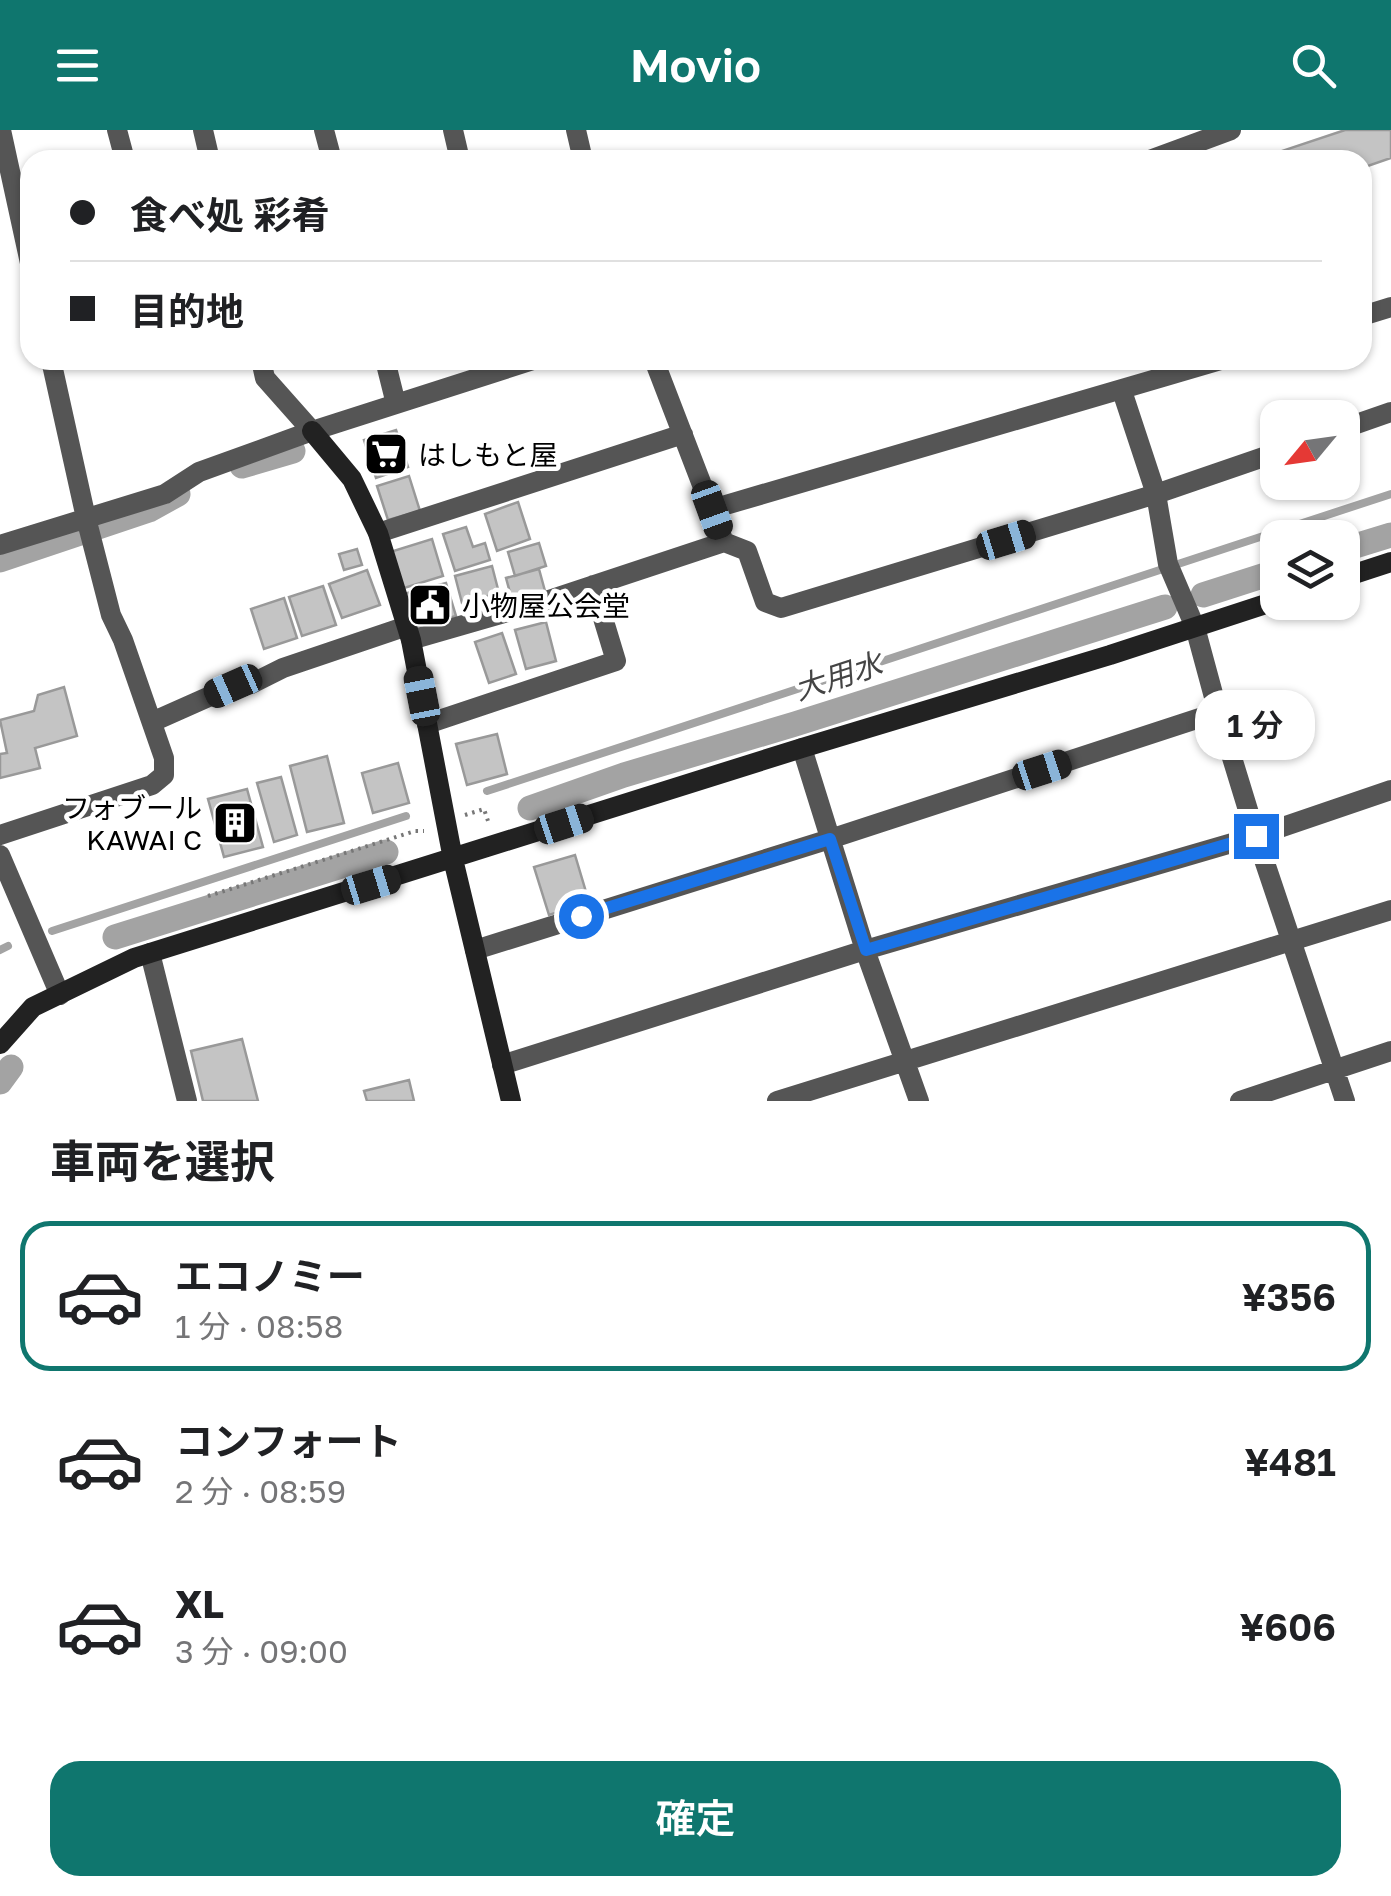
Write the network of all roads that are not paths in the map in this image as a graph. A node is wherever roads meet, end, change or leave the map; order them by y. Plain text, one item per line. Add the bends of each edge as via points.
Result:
1 (0, 130) edge
2 (1231, 130) edge
3 (1177, 150) edge
4 (20, 219) edge
5 (53, 370) edge
6 (263, 370) edge
7 (388, 370) edge
8 (489, 370) edge
9 (658, 370) edge
10 (1189, 370) edge
11 (1122, 391) junction
12 (396, 404) junction
13 (1391, 412) edge
14 (1360, 423) edge
15 (312, 431) junction
16 (682, 434) junction
17 (1260, 458) edge
18 (1156, 494) junction
19 (712, 510) junction
20 (86, 518) junction
21 (378, 533) junction
22 (724, 542) junction
23 (0, 545) edge
24 (1391, 562) edge
25 (1360, 572) edge
26 (593, 585) junction
27 (1260, 606) edge
28 (1195, 626) junction
29 (409, 633) junction
30 (1218, 712) junction
31 (152, 722) junction
32 (427, 724) junction
33 (802, 748) junction
34 (1391, 790) edge
35 (0, 835) edge
36 (1256, 836) junction
37 (830, 839) junction
38 (0, 855) edge
39 (453, 859) junction
40 (1391, 910) edge
41 (1292, 942) junction
42 (474, 950) junction
43 (866, 950) junction
44 (150, 954) junction
45 (60, 995) junction
46 (0, 1044) edge
47 (1391, 1051) edge
48 (905, 1062) junction
49 (502, 1065) junction
50 (1336, 1070) junction
51 (187, 1101) edge
52 (511, 1101) edge
53 (777, 1101) edge
54 (919, 1101) edge
55 (1240, 1101) edge
56 (1346, 1101) edge

1 - 4 street
2 - 3 street
5 - 20 street
6 - 15 street
7 - 12 street
8 - 12 street
9 - 16 street
10 - 11 street
11 - 18 street
11 - 19 street
12 - 15 street
13 - 14 street
15 - 20 street via 198,472 165,494
15 - 21 street via 352,479
16 - 19 street
16 - 21 street
17 - 18 street
18 - 22 street via 781,608 765,602 747,550
18 - 28 street via 1168,564
19 - 22 street
20 - 23 street
20 - 31 street via 110,615
21 - 29 street
22 - 26 street
24 - 25 street
26 - 29 street
26 - 32 street via 616,661
27 - 28 street
28 - 30 street
28 - 33 street
29 - 31 street via 282,668
29 - 32 street
30 - 36 street
30 - 37 street
31 - 35 street via 164,776 152,785
32 - 39 street
33 - 37 street
33 - 39 street
34 - 36 street
36 - 41 street
36 - 43 street
37 - 42 street
37 - 43 street
38 - 45 street
39 - 42 street
39 - 44 street
40 - 41 street
41 - 48 street
41 - 50 street
42 - 49 street
43 - 48 street
43 - 49 street
44 - 45 street
44 - 51 street
45 - 46 street via 33,1008
47 - 50 street
48 - 53 street
48 - 54 street
49 - 52 street
50 - 55 street
50 - 56 street

